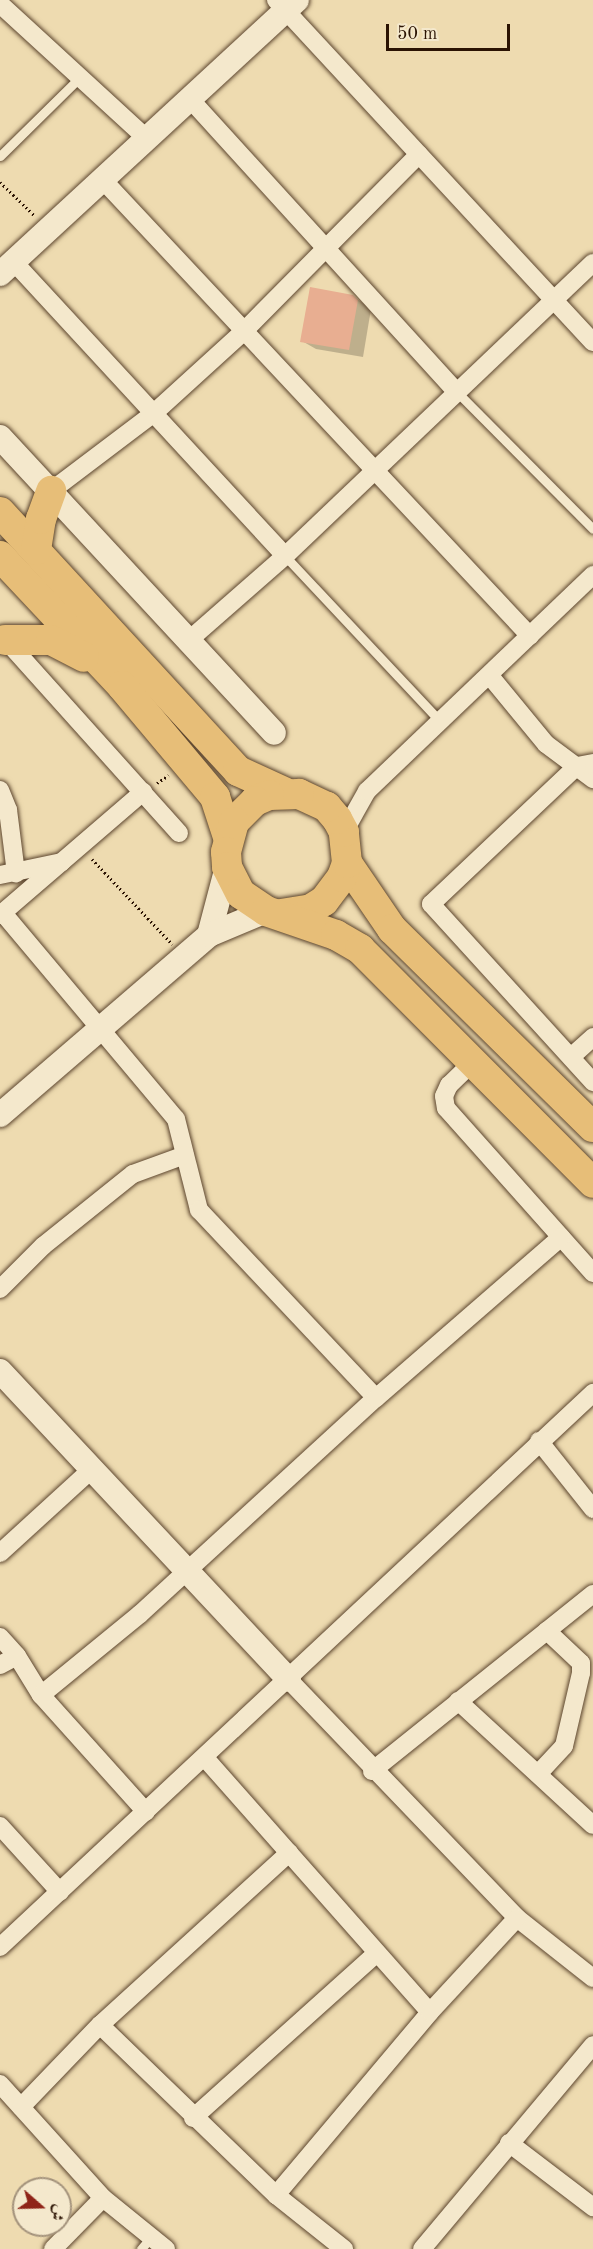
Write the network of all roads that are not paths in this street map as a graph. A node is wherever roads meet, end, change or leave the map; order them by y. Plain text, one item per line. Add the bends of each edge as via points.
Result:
1 (0, 4) edge
2 (286, 4) edge
3 (80, 77) junction
4 (190, 99) junction
5 (146, 138) junction
6 (419, 154) junction
7 (0, 156) edge
8 (102, 179) junction
9 (326, 251) junction
10 (593, 262) edge
11 (7, 267) edge
12 (553, 299) junction
13 (243, 332) junction
14 (593, 342) edge
15 (456, 391) junction
16 (153, 413) junction
17 (0, 437) edge
18 (373, 469) junction
19 (51, 491) junction
20 (0, 512) edge
21 (593, 529) edge
22 (36, 550) junction
23 (0, 556) edge
24 (285, 556) junction
25 (593, 575) edge
26 (531, 636) junction
27 (2, 639) edge
28 (189, 640) junction
29 (490, 676) junction
30 (122, 686) junction
31 (439, 720) junction
32 (274, 733) dead end
33 (585, 764) edge
34 (593, 779) edge
35 (0, 790) edge
36 (367, 791) junction
37 (143, 792) junction
38 (284, 792) junction
39 (327, 807) junction
40 (344, 832) junction
41 (179, 833) dead end
42 (228, 837) junction
43 (66, 861) junction
44 (346, 863) junction
45 (227, 867) junction
46 (8, 874) edge
47 (274, 913) junction
48 (1, 914) edge
49 (209, 935) junction
50 (100, 1031) junction
51 (593, 1037) edge
52 (571, 1057) junction
53 (473, 1062) junction
54 (593, 1082) edge
55 (0, 1115) edge
56 (593, 1127) edge
57 (185, 1155) junction
58 (593, 1183) edge
59 (561, 1237) junction
60 (593, 1273) edge
61 (0, 1289) edge
62 (2, 1378) edge
63 (593, 1393) edge
64 (376, 1398) junction
65 (539, 1441) junction
66 (91, 1470) junction
67 (593, 1509) edge
68 (0, 1554) edge
69 (186, 1569) junction
70 (593, 1594) edge
71 (547, 1631) junction
72 (0, 1638) edge
73 (17, 1656) junction
74 (0, 1665) edge
75 (289, 1680) junction
76 (41, 1695) junction
77 (458, 1701) junction
78 (205, 1758) junction
79 (372, 1771) junction
80 (538, 1774) junction
81 (146, 1812) junction
82 (593, 1825) edge
83 (0, 1826) edge
84 (289, 1853) junction
85 (60, 1892) junction
86 (517, 1918) junction
87 (0, 1947) edge
88 (377, 1953) junction
89 (593, 1978) edge
90 (430, 2012) junction
91 (100, 2025) junction
92 (593, 2045) edge
93 (0, 2084) edge
94 (21, 2107) junction
95 (194, 2118) junction
96 (508, 2143) junction
97 (276, 2195) junction
98 (103, 2198) junction
99 (593, 2207) edge
100 (146, 2243) edge
101 (53, 2249) edge
102 (166, 2249) edge
103 (344, 2249) edge
104 (422, 2249) edge

1 - 3 street
2 - 4 street
2 - 6 street
3 - 5 street
3 - 7 lane
4 - 5 street
4 - 9 street
5 - 8 street
6 - 9 street
6 - 12 street
8 - 11 street
8 - 13 street
9 - 13 street
9 - 15 street
10 - 12 street
11 - 16 street
12 - 14 street
12 - 15 street
13 - 16 street
13 - 18 street
15 - 18 street
15 - 21 lane
16 - 19 street
16 - 24 street
17 - 19 street
18 - 24 street
18 - 26 street
19 - 22 main road
19 - 28 street
20 - 22 main road
22 - 38 main road via 238,771
23 - 30 main road
24 - 28 street
24 - 31 lane
25 - 26 street
26 - 29 street
27 - 30 main road via 60,642
27 - 37 street
28 - 32 street
29 - 31 street
29 - 33 street via 546,744
30 - 42 main road via 215,797
31 - 36 street
33 - 34 street
33 - 52 street via 431,904
35 - 46 street via 8,810
36 - 39 street
36 - 40 street
37 - 41 street
37 - 43 street
38 - 39 main road via 307,796
38 - 42 main road via 255,801 234,822
39 - 40 main road
40 - 44 main road
42 - 45 main road
43 - 46 street
43 - 48 street
44 - 47 main road via 342,877 324,901 311,909
44 - 56 main road via 392,929
45 - 47 main road via 241,894
45 - 49 street
47 - 49 street
47 - 53 main road via 336,935 360,949
48 - 50 street
49 - 50 street
50 - 55 street
50 - 57 street via 176,1119
51 - 52 street
52 - 54 street
53 - 58 main road
53 - 59 street via 448,1085 446,1107
57 - 61 street via 133,1174 43,1246
57 - 64 street via 199,1210
59 - 60 street
59 - 64 street
62 - 66 street
63 - 65 street
64 - 69 street
65 - 67 street
65 - 75 street
66 - 68 street
66 - 69 street
69 - 75 street
69 - 76 street via 140,1614
70 - 71 street
71 - 77 street
71 - 80 street via 581,1662 581,1673 564,1746
72 - 73 street
73 - 74 street
73 - 76 street
75 - 78 street
75 - 79 street
76 - 81 street
77 - 79 street
77 - 80 street
78 - 81 street
78 - 84 street
79 - 86 street
80 - 82 street
81 - 85 street
83 - 85 street
84 - 88 street
84 - 91 street
85 - 87 street
86 - 89 street
86 - 90 street
88 - 90 street
88 - 95 street
90 - 97 street
91 - 94 street
91 - 95 street
92 - 96 street
93 - 94 street
94 - 98 street
95 - 97 street
96 - 99 street
96 - 104 street
97 - 103 street
98 - 100 street
98 - 101 street
100 - 102 street

